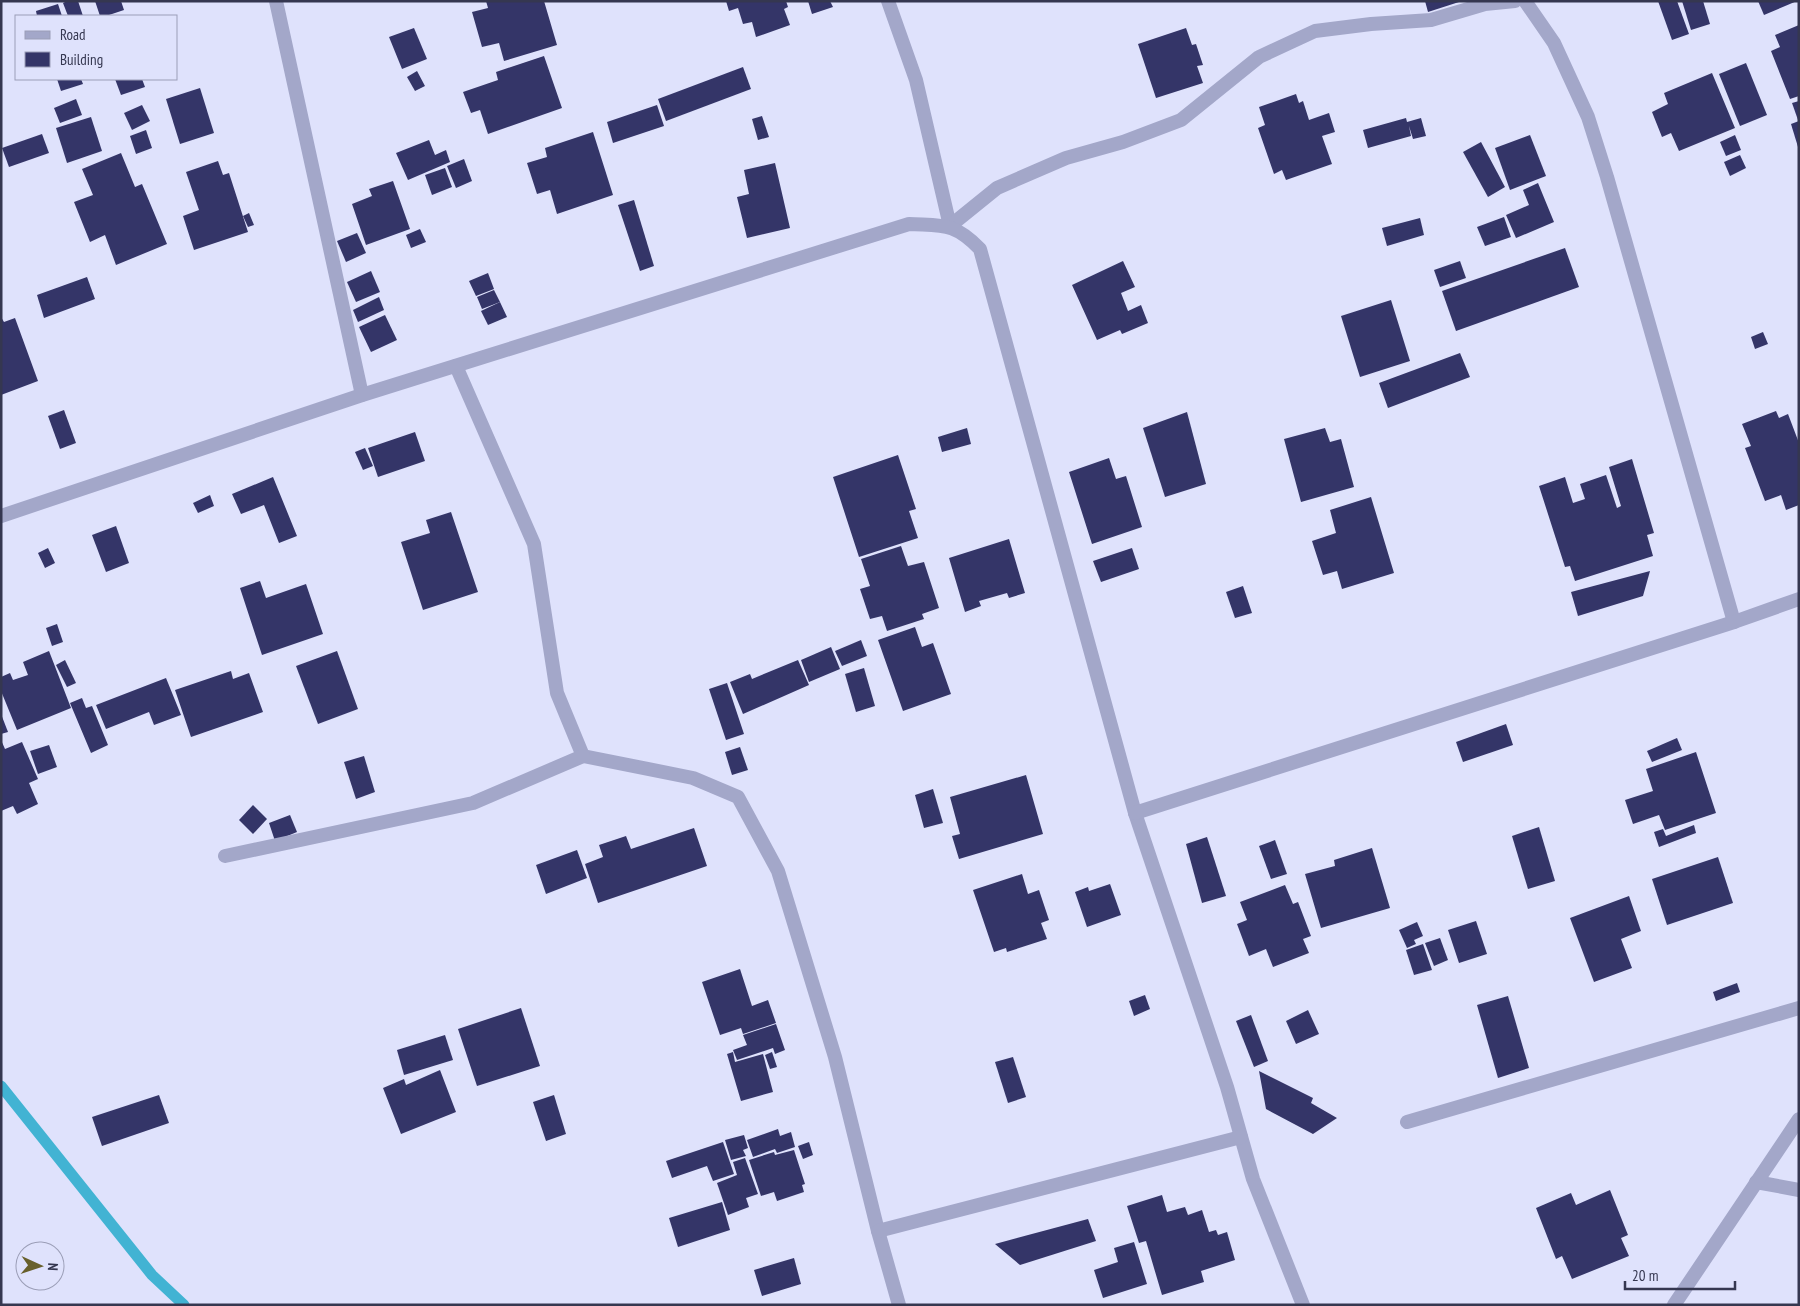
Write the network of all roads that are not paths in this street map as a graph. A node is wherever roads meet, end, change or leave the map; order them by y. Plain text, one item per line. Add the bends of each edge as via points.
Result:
1 (276, 1) edge
2 (888, 1) edge
3 (1514, 1) edge
4 (1525, 1) edge
5 (950, 226) junction
6 (456, 366) junction
7 (362, 395) junction
8 (1, 516) edge
9 (1799, 599) edge
10 (1734, 622) junction
11 (582, 756) junction
12 (1135, 813) junction
13 (225, 856) dead end
14 (1799, 1008) edge
15 (1799, 1119) edge
16 (1407, 1122) dead end
17 (1242, 1137) junction
18 (1756, 1182) junction
19 (1799, 1190) edge
20 (878, 1231) junction
21 (899, 1305) edge
22 (1303, 1305) edge
23 (1674, 1305) edge

1 - 7 street
2 - 5 street via 916,80
3 - 5 street via 1486,4 1431,20 1315,31 1259,57 1181,120 1123,142 1066,158 997,188
4 - 10 street via 1554,44 1588,117
5 - 6 street via 909,224
5 - 12 street via 967,235 980,249
6 - 7 street
6 - 11 street via 534,544 557,693
7 - 8 street
9 - 10 street
10 - 12 street
11 - 13 street via 473,803
11 - 20 street via 692,778 738,797 778,871 835,1057
12 - 17 street
14 - 16 street
15 - 18 street
17 - 20 street
17 - 22 street via 1253,1178
18 - 19 street
18 - 23 street
20 - 21 street

